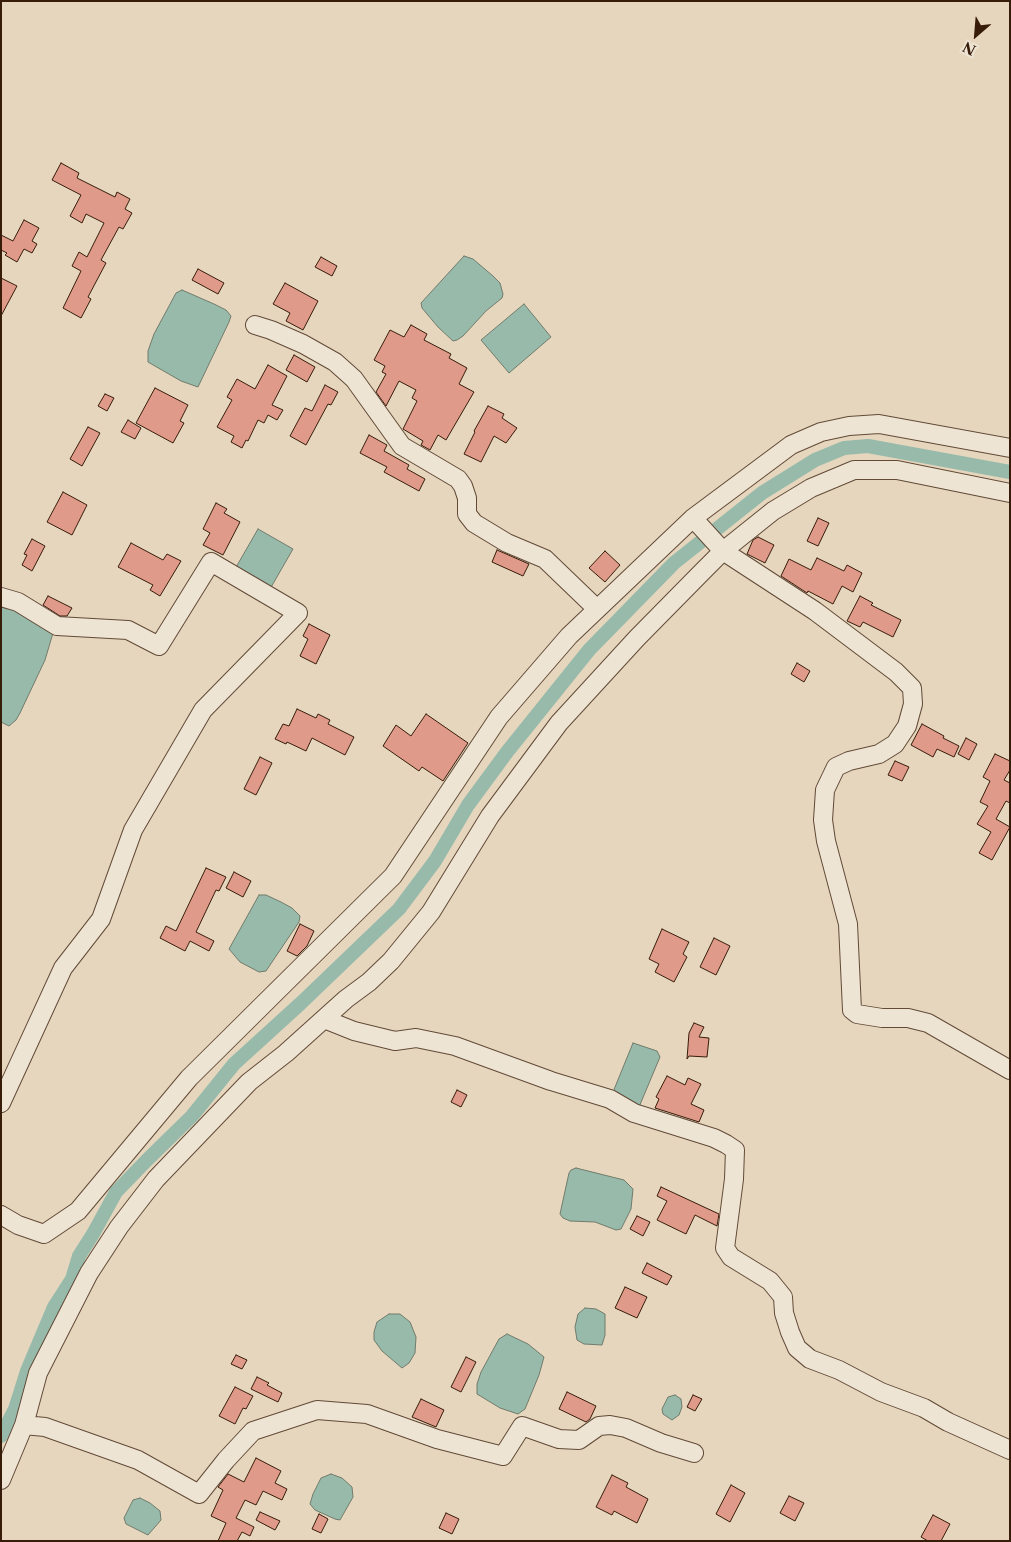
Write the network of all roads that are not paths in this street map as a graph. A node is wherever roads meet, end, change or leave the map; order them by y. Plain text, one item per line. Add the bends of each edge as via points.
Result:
1 (255, 325) dead end
2 (1010, 448) edge
3 (1010, 493) edge
4 (692, 518) junction
5 (724, 551) junction
6 (1, 597) edge
7 (597, 609) junction
8 (324, 1020) junction
9 (1010, 1070) edge
10 (1, 1103) edge
11 (1, 1215) edge
12 (24, 1425) junction
13 (1010, 1450) edge
14 (694, 1453) dead end
15 (1, 1480) edge

1 - 7 street via 303,344 335,362 354,379 402,446 458,480 467,498 467,514 474,523 507,543 545,559
2 - 4 street via 879,424 848,426 821,432 791,445
3 - 5 street via 897,470 854,470 811,488 773,511
4 - 5 street
4 - 7 street
5 - 8 street via 637,638 559,723 490,816 431,912 391,961
5 - 9 street via 815,611 896,672 912,688 913,704 907,726 895,744 879,754 836,766 825,790 823,820 826,841 848,924 852,1010 857,1014 908,1018 928,1024
6 - 10 street via 18,602 57,626 128,630 159,646 211,562 298,613 203,710 133,830 101,920 63,968
7 - 11 street via 569,636 499,717 393,876 189,1078 78,1210 44,1234
8 - 12 street via 249,1082 156,1179 119,1227 89,1273 38,1373
8 - 13 street via 395,1041 416,1038 455,1046 610,1099 634,1113 726,1144 735,1150 725,1248 731,1257 770,1282 783,1297 784,1313 797,1348 810,1359 924,1408
12 - 14 street via 45,1427 138,1460 200,1494 253,1431 318,1410 367,1414 437,1439 503,1456 522,1426 559,1439 578,1440 598,1426 610,1425
12 - 15 street

